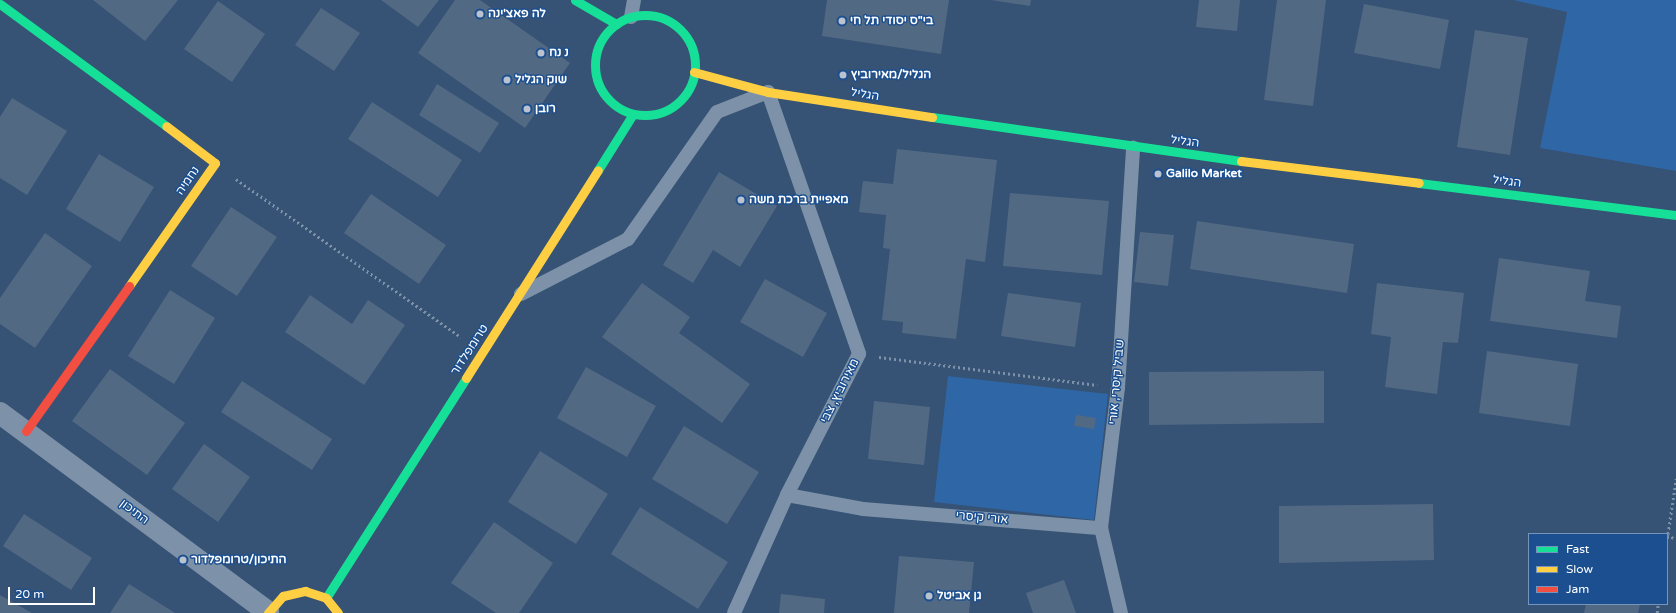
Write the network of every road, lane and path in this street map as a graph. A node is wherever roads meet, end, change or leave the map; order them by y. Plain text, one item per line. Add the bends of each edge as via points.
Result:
1 (575, 0) edge
2 (634, 0) edge
3 (0, 4) edge
4 (631, 17) junction
5 (616, 24) junction
6 (694, 72) junction
7 (768, 92) junction
8 (633, 114) junction
9 (1133, 147) junction
10 (215, 164) junction
11 (1676, 215) edge
12 (521, 294) junction
13 (482, 352) junction
14 (859, 354) junction
15 (1118, 388) junction
16 (0, 413) edge
17 (26, 431) junction
18 (1676, 479) edge
19 (787, 496) junction
20 (1101, 528) junction
21 (1668, 535) edge
22 (1676, 539) edge
23 (326, 598) junction
24 (268, 613) edge
25 (338, 613) edge
26 (734, 613) edge
27 (1121, 613) edge

1 - 5 street
2 - 4 lane
3 - 10 street, נחמיה
4 - 5 street
4 - 6 street via 647,15 664,18 678,27 694,55
5 - 8 street via 604,35 596,50 594,66 597,83 606,97 618,108
6 - 7 street, הגליל
6 - 8 street via 690,88 680,101 666,111 650,115
7 - 9 street, הגליל
7 - 12 lane via 717,112 628,239
7 - 14 lane, מאירוביץ, צבי
8 - 12 street, טרומפלדור
9 - 11 street, הגליל
9 - 15 lane, שביל קיסרי, אורי
10 - 13 path
10 - 17 street, נחמיה
12 - 13 street, טרומפלדור
13 - 23 street, טרומפלדור
14 - 15 path
14 - 19 lane, מאירוביץ, צבי
15 - 20 lane, שביל קיסרי, אורי
16 - 17 street, התיכון
17 - 24 street, התיכון
18 - 21 path
19 - 20 lane, אורי קיסרי via 863,509
19 - 26 lane, מאירוביץ, צבי
20 - 27 lane, שביל קיסרי, אורי
21 - 22 path
23 - 24 street via 305,591 293,592 274,603
23 - 25 street

